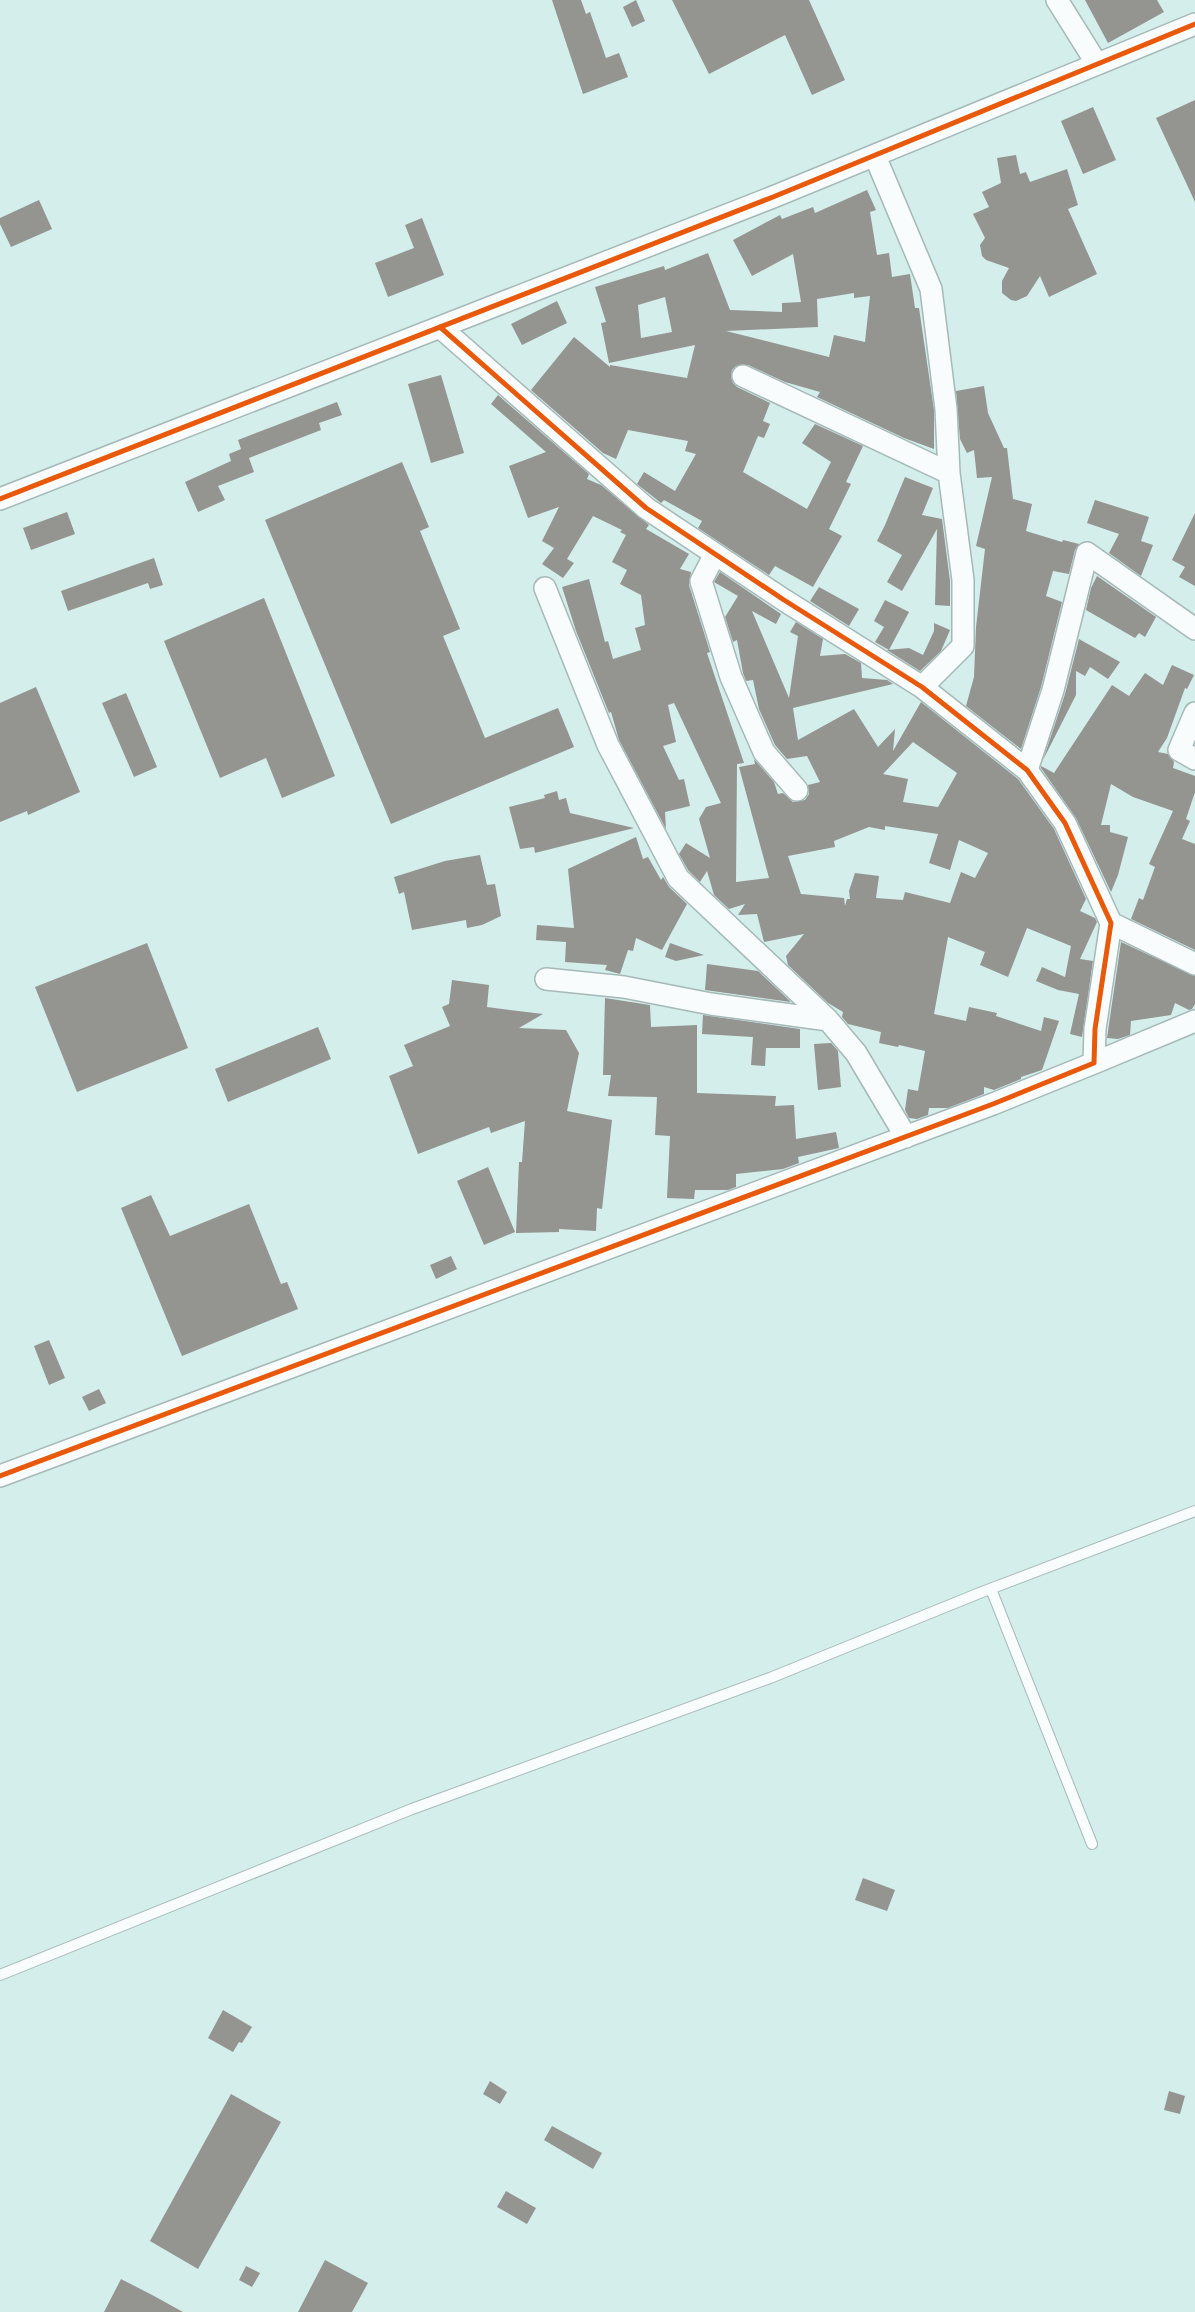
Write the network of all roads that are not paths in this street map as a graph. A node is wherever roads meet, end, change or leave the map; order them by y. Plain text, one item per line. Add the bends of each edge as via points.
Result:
1 (1057, 0) edge
2 (1195, 24) edge
3 (1097, 64) junction
4 (875, 156) junction
5 (440, 327) junction
6 (743, 376) dead end
7 (949, 473) junction
8 (0, 499) edge
9 (715, 554) junction
10 (545, 588) dead end
11 (1195, 629) edge
12 (922, 687) junction
13 (1195, 713) edge
14 (1195, 759) edge
15 (1027, 770) junction
16 (797, 790) dead end
17 (1111, 923) junction
18 (1195, 964) edge
19 (546, 979) dead end
20 (828, 1020) junction
21 (1195, 1021) edge
22 (1094, 1062) junction
23 (906, 1137) junction
24 (0, 1476) edge
25 (1195, 1511) edge
26 (991, 1589) junction
27 (1092, 1844) dead end
28 (0, 1975) edge

1 - 3 street
2 - 3 street
3 - 4 street
4 - 5 street
4 - 7 street via 931,288 946,408
5 - 8 street
5 - 9 street via 646,508
6 - 7 street
7 - 12 street via 963,580 963,646
9 - 12 street
9 - 16 street via 701,581 731,676 764,752
10 - 20 street via 608,745 678,878
11 - 15 street via 1087,552 1053,690
12 - 15 street
13 - 14 street via 1179,750
15 - 17 street via 1065,824
17 - 18 street
17 - 22 street via 1095,1029
19 - 20 street via 624,987 711,1004
20 - 23 street via 856,1053
21 - 22 street
22 - 23 street
23 - 24 street
25 - 26 lane
26 - 27 lane
26 - 28 lane via 770,1678 412,1809

